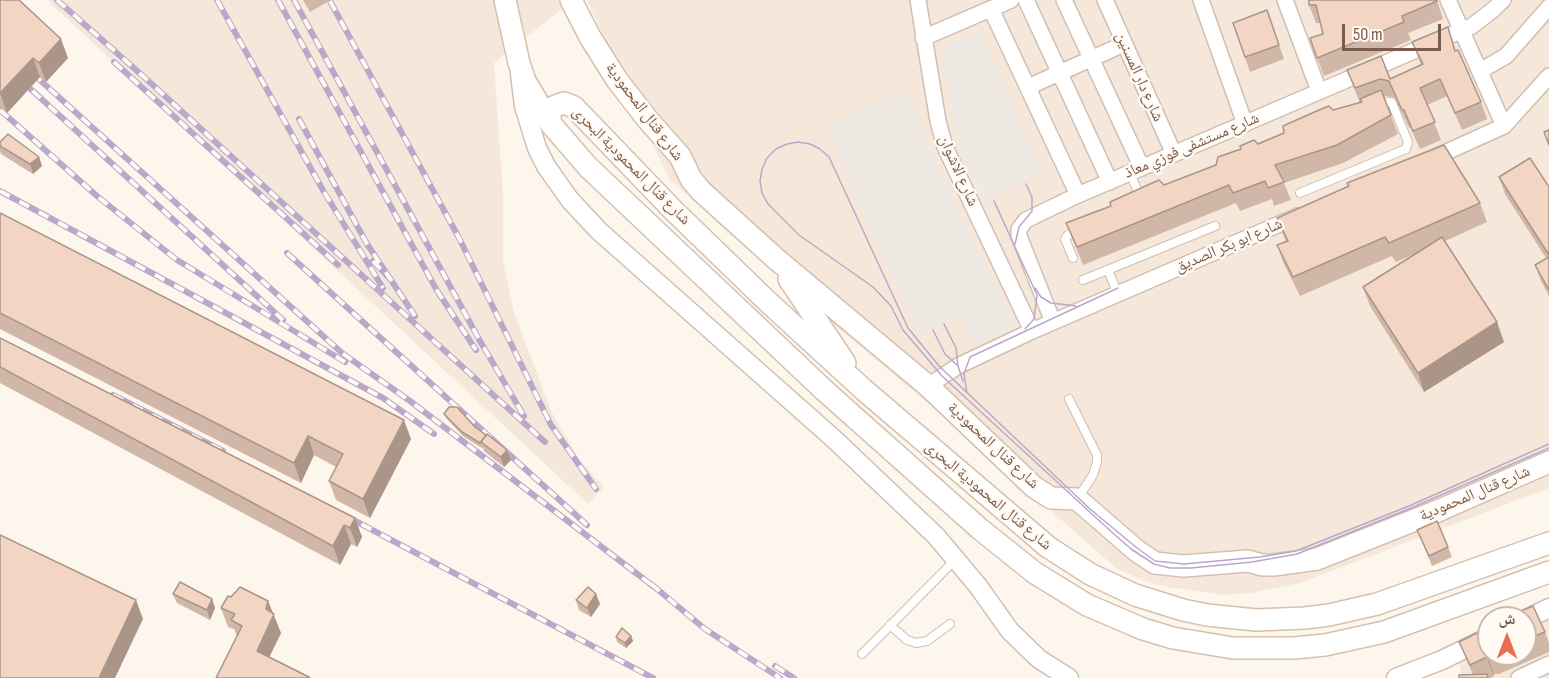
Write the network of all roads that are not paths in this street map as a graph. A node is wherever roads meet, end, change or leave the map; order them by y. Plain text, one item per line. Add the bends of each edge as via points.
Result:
1 (505, 0) edge
2 (571, 0) edge
3 (918, 0) edge
4 (1011, 0) edge
5 (1026, 0) edge
6 (1064, 0) edge
7 (1105, 0) edge
8 (1201, 0) edge
9 (1285, 0) edge
10 (1448, 0) edge
11 (1503, 0) edge
12 (1549, 7) edge
13 (991, 9) junction
14 (1462, 30) junction
15 (923, 38) junction
16 (1124, 44) junction
17 (1091, 59) junction
18 (519, 63) junction
19 (1480, 71) junction
20 (1059, 73) junction
21 (1549, 76) edge
22 (1028, 87) junction
23 (1319, 91) junction
24 (1368, 111) edge
25 (550, 123) junction
26 (1245, 124) junction
27 (1504, 126) junction
28 (1174, 154) junction
29 (1416, 165) edge
30 (1136, 170) junction
31 (1110, 182) junction
32 (1300, 193) dead end
33 (1078, 195) junction
34 (1152, 199) edge
35 (1142, 203) junction
36 (1133, 206) edge
37 (1317, 208) edge
38 (1087, 226) edge
39 (1215, 226) dead end
40 (1020, 241) junction
41 (995, 253) junction
42 (775, 258) junction
43 (1073, 258) dead end
44 (1108, 270) junction
45 (1083, 280) dead end
46 (1119, 294) junction
47 (1053, 322) junction
48 (1032, 331) junction
49 (928, 386) junction
50 (864, 390) junction
51 (1069, 399) dead end
52 (1548, 467) edge
53 (1077, 499) junction
54 (1549, 543) edge
55 (956, 559) junction
56 (1549, 572) edge
57 (950, 624) dead end
58 (890, 625) junction
59 (1477, 643) edge
60 (862, 654) dead end
61 (1549, 664) edge
62 (1069, 678) edge
63 (1396, 678) edge
64 (1519, 678) edge

1 - 18 main road, شارع قنال المحمودية البحرى
2 - 42 main road, شارع قنال المحمودية via 617,80 680,156 695,185
3 - 15 street, شارع الاشوان
4 - 13 street
5 - 20 street
6 - 17 street
7 - 16 street, شارع دار المسنين
8 - 26 street
9 - 23 street
10 - 14 street
11 - 14 street, شارع مستشفى فوزي معاذ
12 - 19 street via 1506,56
13 - 15 street
13 - 22 street
14 - 19 street
14 - 23 street, شارع مستشفى فوزي معاذ
15 - 41 street, شارع الاشوان via 943,140
16 - 17 street
16 - 28 street, شارع دار المسنين
17 - 20 street
17 - 30 street
18 - 25 main road, شارع قنال المحمودية البحرى via 533,98
18 - 55 street via 529,127 546,166 570,200 599,231 834,439
19 - 27 street
20 - 22 street
20 - 31 street
21 - 27 street
22 - 33 street
23 - 26 street, شارع مستشفى فوزي معاذ
24 - 32 lane via 1392,103 1408,142 1406,148
25 - 50 main road, شارع قنال المحمودية البحرى via 553,107 564,103 574,107 673,210
25 - 56 main road, شارع قنال المحمودية البحرى via 602,180 722,294 980,529 1061,590 1115,618 1173,638 1223,646 1264,649 1325,645 1394,629
26 - 28 street, شارع مستشفى فوزي معاذ
27 - 29 street
28 - 30 street, شارع مستشفى فوزي معاذ
30 - 31 street, شارع مستشفى فوزي معاذ
30 - 35 lane
31 - 33 street, شارع مستشفى فوزي معاذ
33 - 40 street, شارع مستشفى فوزي معاذ via 1026,220 1019,229
34 - 35 lane
35 - 36 lane
37 - 46 street, شارع ابو بكر الصديق
38 - 43 lane via 1065,239
39 - 44 lane
40 - 41 street
40 - 47 street
41 - 48 street, شارع الاشوان
42 - 49 main road, شارع قنال المحمودية
42 - 50 main road
44 - 45 lane
44 - 46 lane
46 - 47 street, شارع ابو بكر الصديق
47 - 48 street, شارع ابو بكر الصديق
48 - 49 street, شارع ابو بكر الصديق via 958,366
49 - 53 main road, شارع قنال المحمودية via 1034,487 1051,498
50 - 54 main road, شارع قنال المحمودية البحرى via 1048,547 1113,585 1183,610 1256,620 1329,615 1403,595
51 - 53 lane via 1097,455 1093,475
52 - 53 main road, شارع قنال المحمودية via 1317,560 1274,565 1248,561 1183,566 1155,562
55 - 58 lane
55 - 62 street via 1010,631 1039,659
57 - 58 lane via 927,641 916,643
58 - 60 lane
59 - 63 street
61 - 64 street

